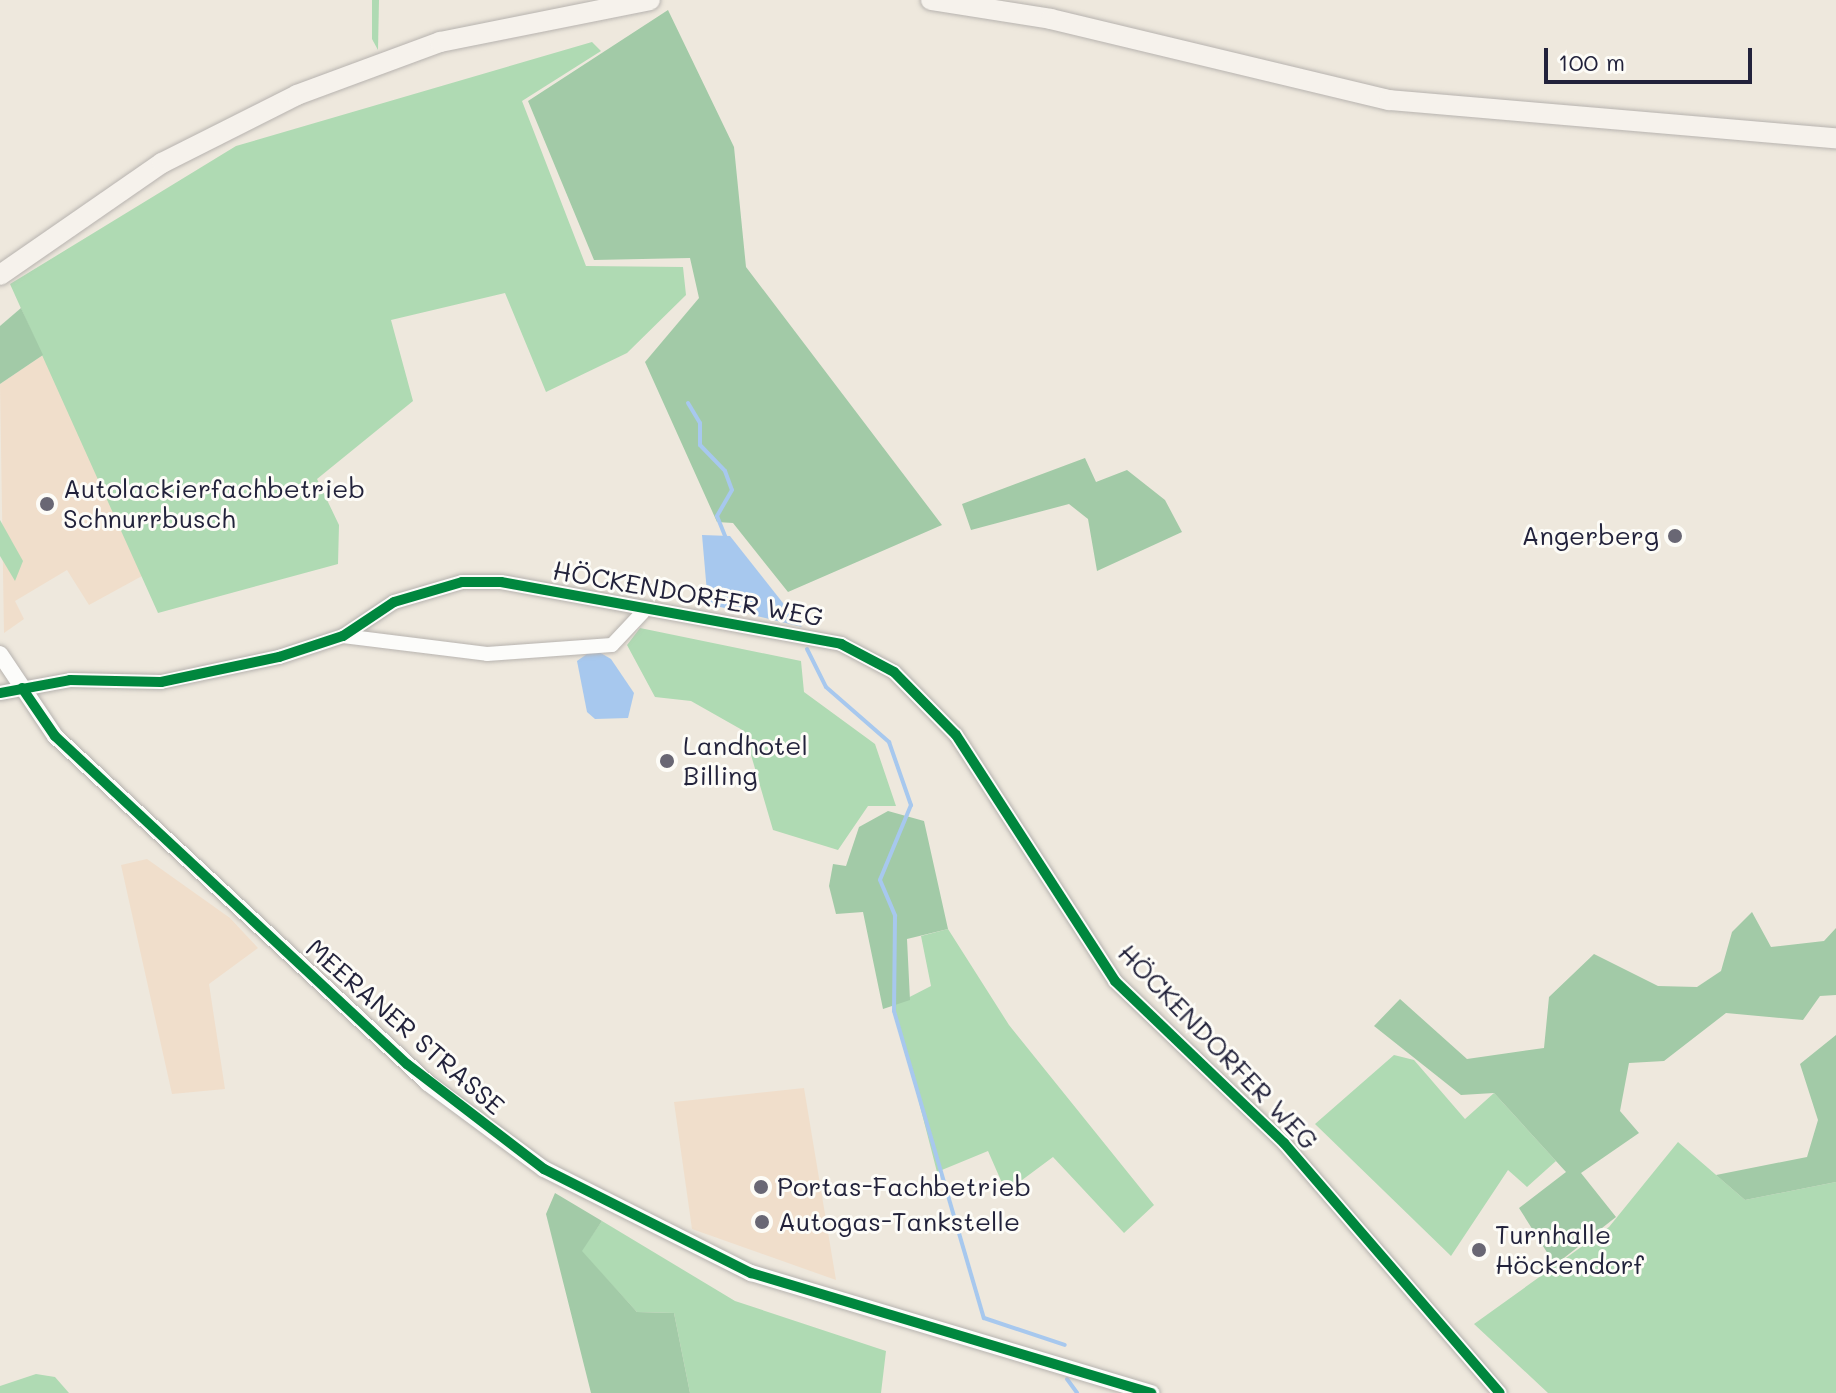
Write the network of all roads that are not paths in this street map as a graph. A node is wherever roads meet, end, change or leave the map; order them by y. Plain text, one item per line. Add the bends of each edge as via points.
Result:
1 (650, 0) edge
2 (931, 0) edge
3 (1836, 138) edge
4 (0, 275) edge
5 (643, 612) junction
6 (343, 636) junction
7 (0, 654) edge
8 (22, 688) junction
9 (0, 693) edge
10 (1151, 1393) edge
11 (1500, 1393) edge

1 - 4 main road via 520,22 345,76 162,163
2 - 3 main road via 1051,19 1389,100
5 - 6 street via 612,645 487,654
5 - 6 street, HÖCKENDORFER WEG via 501,582 462,582 394,602
5 - 11 street, HÖCKENDORFER WEG via 841,644 894,672 956,735 1030,859 1115,981 1284,1143
6 - 8 street, HÖCKENDORFER WEG via 161,682
7 - 8 street, MEERANER STRASSE
8 - 9 street, HÖCKENDORFER WEG
8 - 10 street, MEERANER STRASSE via 55,736 407,1064 544,1169 751,1273

